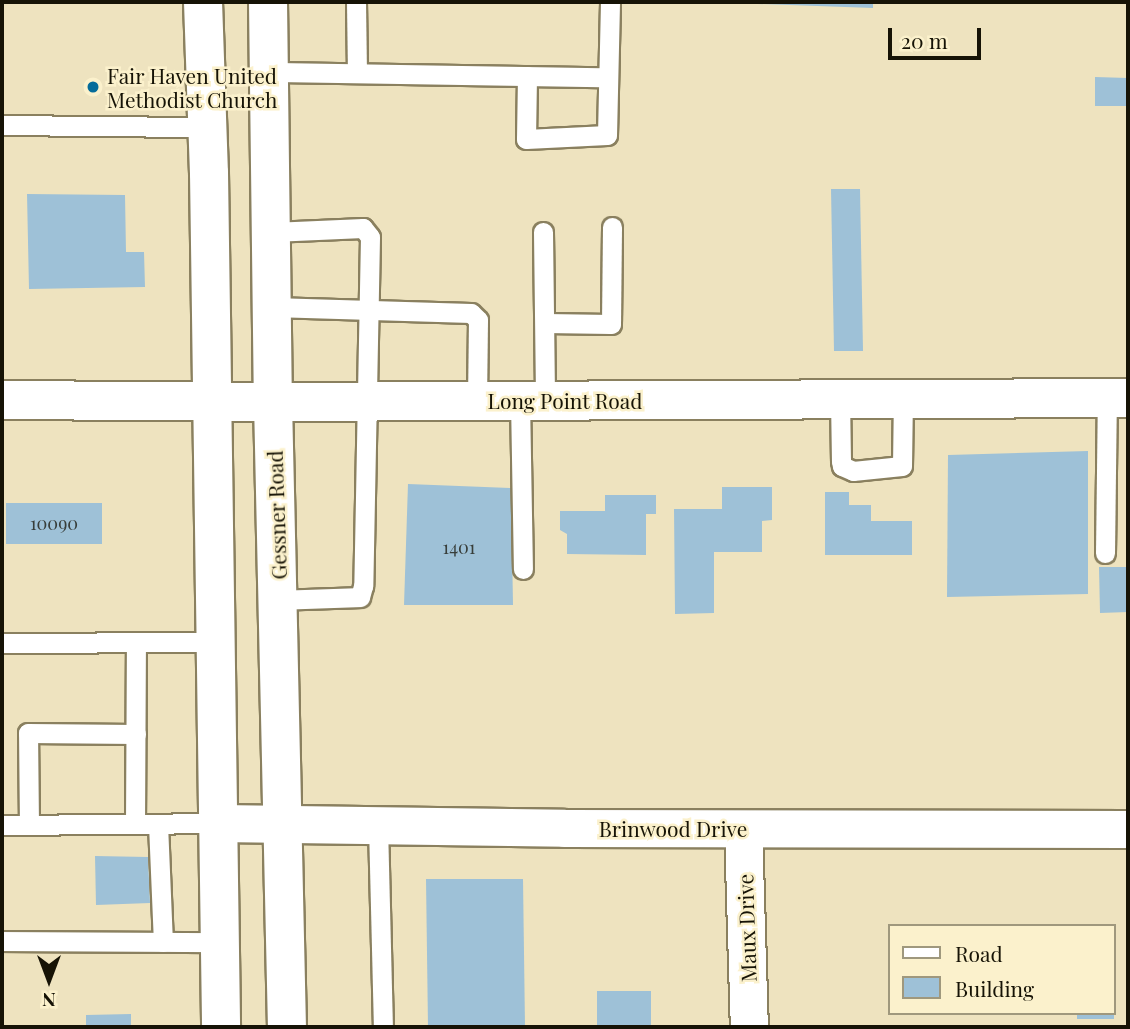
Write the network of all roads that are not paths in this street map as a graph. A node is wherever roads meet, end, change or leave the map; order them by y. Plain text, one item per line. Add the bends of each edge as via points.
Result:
1 (203, 2) edge
2 (268, 2) edge
3 (356, 2) edge
4 (610, 2) edge
5 (270, 72) junction
6 (357, 73) junction
7 (527, 76) junction
8 (607, 77) junction
9 (2, 125) edge
10 (208, 127) junction
11 (611, 227) dead end
12 (272, 232) junction
13 (543, 232) dead end
14 (272, 307) junction
15 (369, 310) junction
16 (545, 323) junction
17 (840, 398) junction
18 (902, 398) junction
19 (1117, 398) edge
20 (2, 400) edge
21 (477, 400) junction
22 (533, 400) junction
23 (369, 401) junction
24 (211, 402) junction
25 (273, 402) junction
26 (1105, 553) dead end
27 (523, 569) dead end
28 (278, 600) junction
29 (136, 642) junction
30 (216, 642) junction
31 (2, 643) edge
32 (136, 734) junction
33 (219, 823) junction
34 (135, 824) junction
35 (158, 824) junction
36 (284, 824) junction
37 (2, 825) edge
38 (29, 825) junction
39 (378, 825) junction
40 (743, 829) junction
41 (1128, 829) edge
42 (2, 941) edge
43 (163, 942) junction
44 (220, 942) junction
45 (221, 1027) edge
46 (287, 1027) edge
47 (383, 1027) edge
48 (749, 1027) edge

1 - 10 main road
2 - 5 main road, Gessner Road
3 - 6 lane
4 - 8 lane
5 - 6 lane
5 - 12 main road, Gessner Road
6 - 7 lane
7 - 8 lane
7 - 8 lane via 526,139 607,135
9 - 10 lane
10 - 24 main road
11 - 16 lane via 611,324
12 - 14 main road, Gessner Road
12 - 15 lane via 363,228 370,237
13 - 16 lane
14 - 15 lane
14 - 25 main road, Gessner Road
15 - 21 lane via 471,313 478,320
15 - 23 lane
16 - 22 lane
17 - 18 main road, Long Point Road
17 - 18 lane via 841,461 853,471 902,466
17 - 22 main road, Long Point Road
18 - 19 main road, Long Point Road
19 - 26 lane
20 - 24 main road, Long Point Road
21 - 22 main road, Long Point Road
21 - 23 main road, Long Point Road
22 - 27 lane
23 - 25 main road, Long Point Road
23 - 28 lane via 360,597
24 - 25 main road, Long Point Road
24 - 30 main road
25 - 28 main road, Gessner Road
28 - 36 main road, Gessner Road
29 - 30 lane
29 - 31 lane
29 - 32 lane
30 - 33 main road
32 - 34 lane
32 - 38 lane via 28,733
33 - 35 lane
33 - 36 street, Brinwood Drive
33 - 44 main road
34 - 35 lane
34 - 38 lane
35 - 43 lane
36 - 39 street, Brinwood Drive
36 - 46 main road, Gessner Road
37 - 38 lane
39 - 40 street, Brinwood Drive
39 - 47 lane
40 - 41 street, Brinwood Drive
40 - 48 street, Maux Drive
42 - 43 lane
43 - 44 lane
44 - 45 main road

